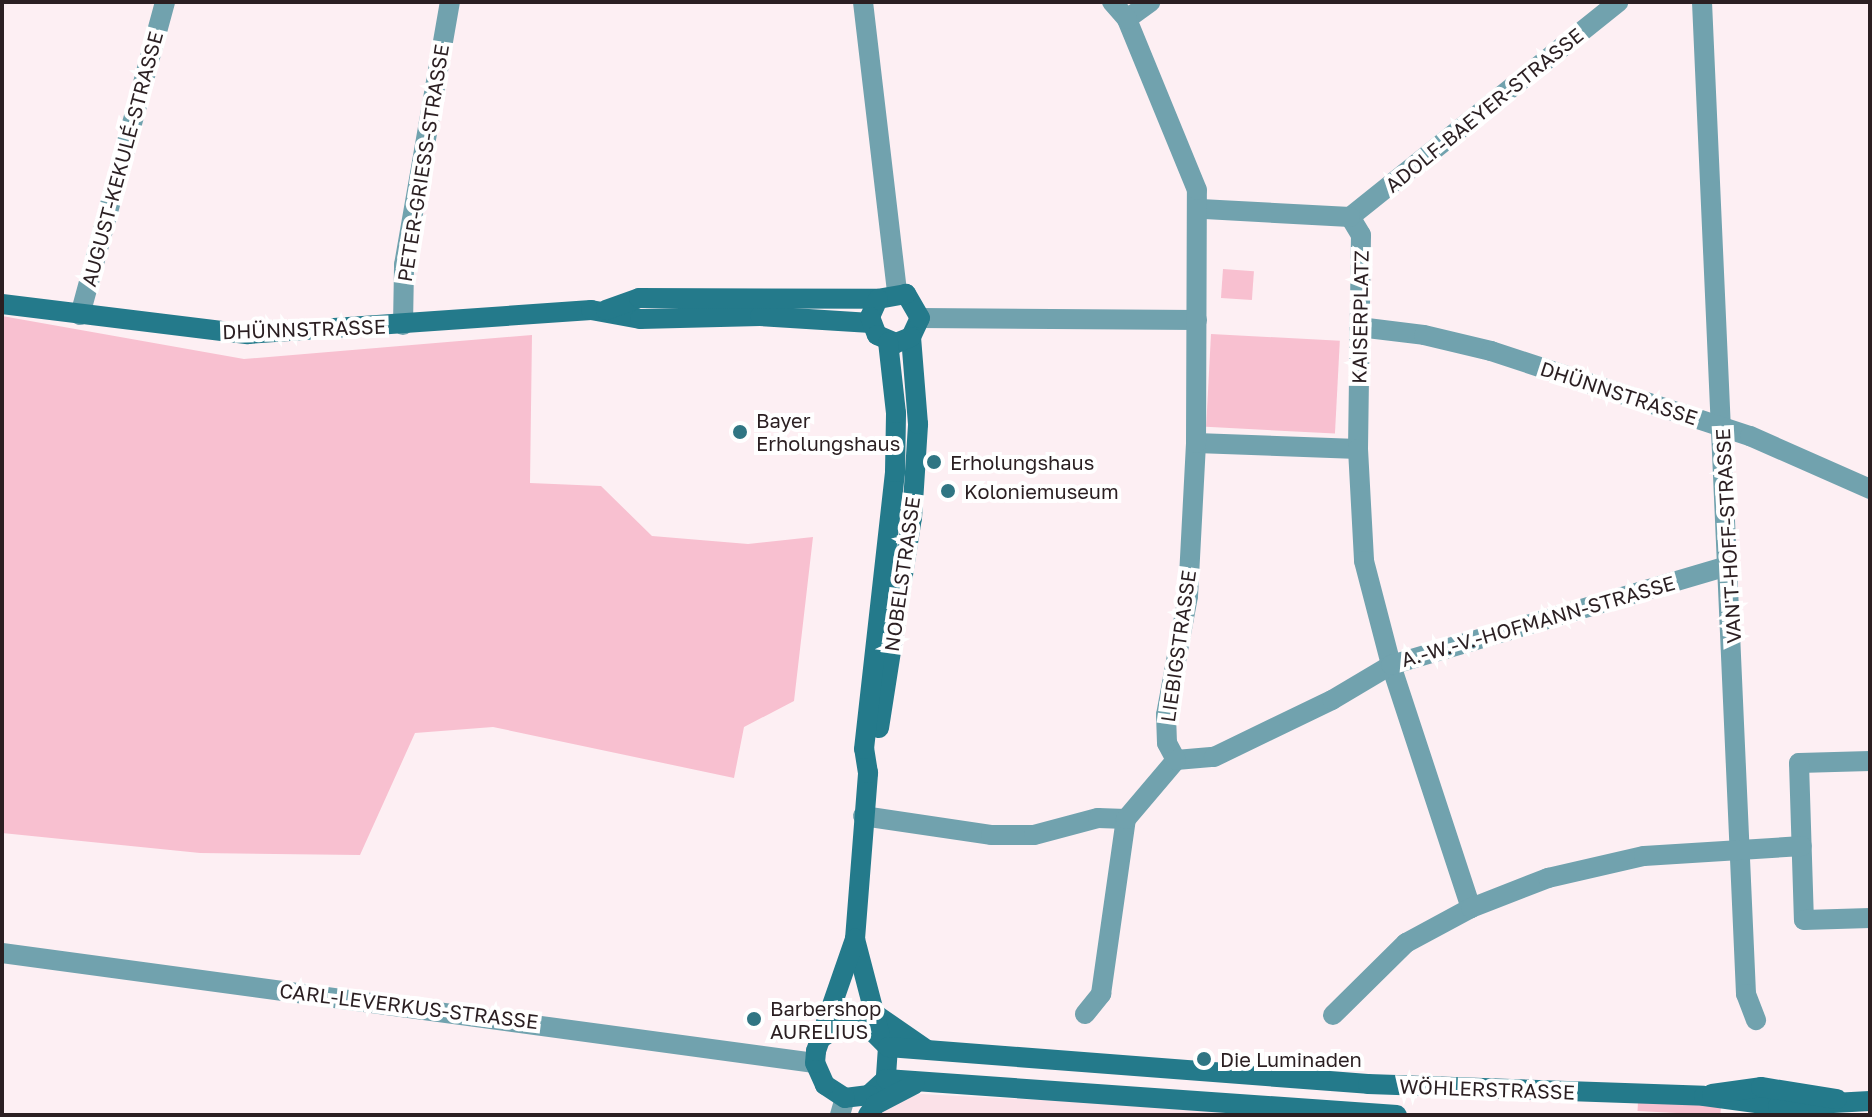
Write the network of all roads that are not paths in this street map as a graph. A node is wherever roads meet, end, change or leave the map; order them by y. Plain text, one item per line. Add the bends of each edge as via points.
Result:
1 (165, 2) edge
2 (450, 2) edge
3 (863, 2) edge
4 (1112, 2) edge
5 (1150, 2) edge
6 (1618, 2) edge
7 (1702, 2) edge
8 (1127, 19) junction
9 (1200, 209) junction
10 (1350, 217) junction
11 (887, 295) junction
12 (2, 304) edge
13 (606, 310) junction
14 (80, 315) junction
15 (920, 318) junction
16 (1197, 320) junction
17 (871, 323) junction
18 (403, 325) junction
19 (1359, 327) junction
20 (911, 337) junction
21 (888, 342) junction
22 (1722, 427) junction
23 (1196, 443) junction
24 (1358, 449) junction
25 (1870, 489) edge
26 (1730, 565) junction
27 (1391, 665) junction
28 (1176, 760) junction
29 (1870, 761) edge
30 (868, 773) junction
31 (863, 816) junction
32 (1126, 819) junction
33 (1802, 846) junction
34 (1743, 850) junction
35 (1471, 908) junction
36 (1870, 918) edge
37 (855, 939) junction
38 (2, 953) edge
39 (1085, 1014) dead end
40 (1333, 1015) dead end
41 (1756, 1020) dead end
42 (881, 1032) junction
43 (820, 1039) junction
44 (932, 1054) junction
45 (815, 1063) junction
46 (886, 1079) junction
47 (915, 1084) junction
48 (1870, 1101) edge
49 (843, 1106) edge
50 (868, 1115) edge
51 (1397, 1115) edge

1 - 14 street, AUGUST-KEKULÉ-STRASSE
2 - 18 street, PETER-GRIESS-STRASSE via 404,265
3 - 11 street
4 - 8 street
5 - 8 street
6 - 10 street, ADOLF-BAEYER-STRASSE
7 - 22 street, VAN'T-HOFF-STRASSE
8 - 9 street via 1190,164
9 - 10 street
9 - 16 street
10 - 19 street, KAISERPLATZ via 1361,235
11 - 13 main road, DHÜNNSTRASSE via 639,298
11 - 15 main road via 914,300
11 - 17 main road
12 - 14 main road, DHÜNNSTRASSE
13 - 17 main road, DHÜNNSTRASSE via 640,319 760,316
13 - 18 main road, DHÜNNSTRASSE
14 - 18 main road, DHÜNNSTRASSE via 248,334
15 - 16 street
15 - 20 main road, NOBELSTRASSE
16 - 23 street
17 - 21 main road
19 - 22 street, DHÜNNSTRASSE via 1491,351
19 - 24 street, KAISERPLATZ
20 - 21 main road
20 - 30 main road, NOBELSTRASSE via 918,424 912,518 876,751
21 - 30 main road, NOBELSTRASSE via 896,413 895,472 864,749
22 - 25 street, DHÜNNSTRASSE
22 - 26 street, VAN'T-HOFF-STRASSE
23 - 24 street
23 - 28 street, LIEBIGSTRASSE via 1188,596 1166,715 1167,743
24 - 27 street via 1364,561
26 - 27 street, A.-W.-V.-HOFMANN-STRASSE
26 - 34 street, VAN'T-HOFF-STRASSE
27 - 28 street, A.-W.-V.-HOFMANN-STRASSE via 1214,757
27 - 35 street
28 - 32 street
29 - 33 street via 1799,763
30 - 31 main road, NOBELSTRASSE
31 - 32 street via 991,835 1034,835 1098,818
31 - 37 main road, NOBELSTRASSE
32 - 39 street via 1101,994
33 - 34 street
33 - 36 street via 1804,920
34 - 35 street via 1644,856 1548,878
34 - 41 street, VAN'T-HOFF-STRASSE via 1746,994
35 - 40 street via 1406,943
37 - 42 main road, NOBELSTRASSE
37 - 43 main road, NOBELSTRASSE
38 - 45 street, CARL-LEVERKUS-STRASSE
42 - 43 main road via 849,1024
42 - 44 main road, WÖHLERSTRASSE
42 - 44 main road
42 - 46 main road
43 - 45 main road
44 - 48 main road, WÖHLERSTRASSE via 1512,1092 1704,1096 1761,1087
45 - 49 main road
46 - 47 main road, WÖHLERSTRASSE
46 - 49 main road via 869,1095
47 - 50 main road via 875,1105
47 - 51 main road, WÖHLERSTRASSE

